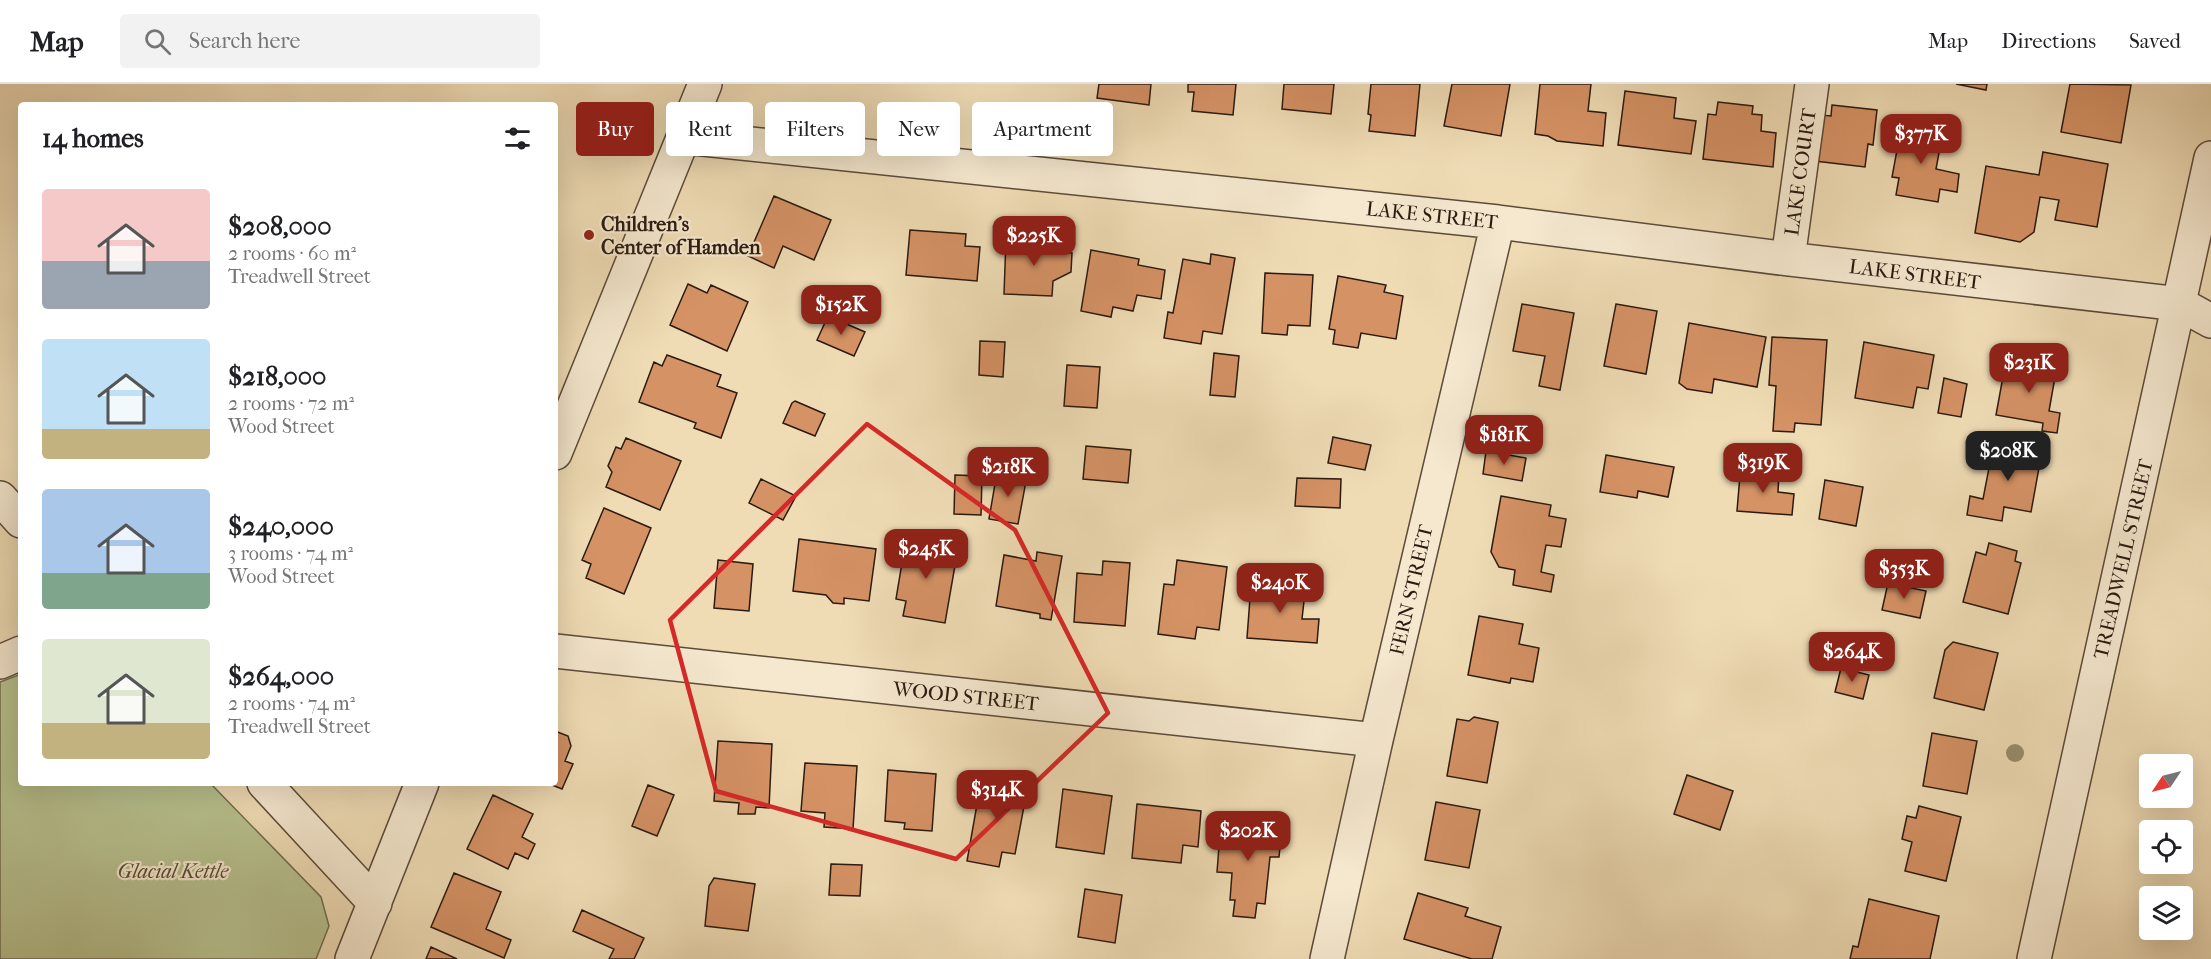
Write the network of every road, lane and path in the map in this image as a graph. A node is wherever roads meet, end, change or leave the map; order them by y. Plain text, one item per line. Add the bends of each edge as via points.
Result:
1 (705, 84) edge
2 (1812, 84) edge
3 (698, 102) edge
4 (753, 144) edge
5 (676, 156) edge
6 (2211, 158) edge
7 (1498, 222) junction
8 (1788, 259) junction
9 (2180, 304) junction
10 (2211, 321) edge
11 (558, 446) edge
12 (0, 498) edge
13 (18, 517) edge
14 (558, 651) edge
15 (18, 654) edge
16 (0, 662) edge
17 (1376, 740) junction
18 (267, 786) edge
19 (421, 786) edge
20 (375, 903) junction
21 (352, 959) edge
22 (1327, 959) edge
23 (2034, 959) edge

1 - 3 street
2 - 8 street, LAKE COURT
4 - 7 street, LAKE STREET
5 - 11 street
6 - 9 street, TREADWELL STREET
7 - 8 street, LAKE STREET
7 - 17 street, FERN STREET
8 - 9 street, LAKE STREET
9 - 10 street
9 - 23 street, TREADWELL STREET
12 - 13 street
14 - 17 street, WOOD STREET
15 - 16 street
17 - 22 street, FERN STREET
18 - 20 street
19 - 20 street
20 - 21 street

